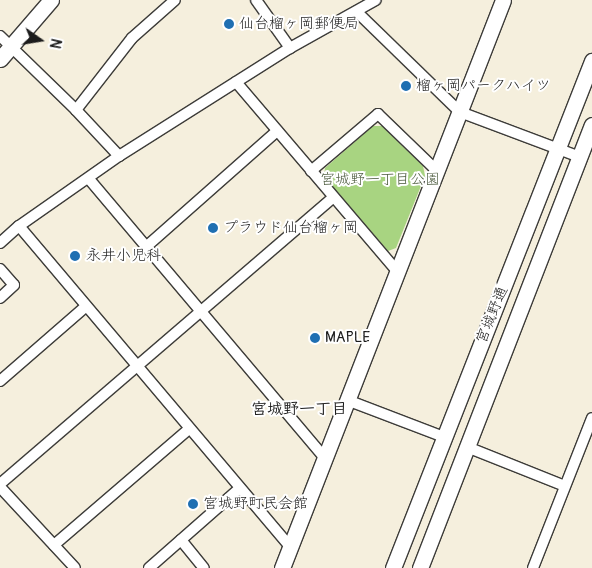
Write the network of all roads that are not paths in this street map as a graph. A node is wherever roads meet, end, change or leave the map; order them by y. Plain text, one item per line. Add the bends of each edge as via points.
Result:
1 (51, 0) edge
2 (175, 0) edge
3 (256, 0) edge
4 (376, 0) edge
5 (503, 0) edge
6 (356, 12) junction
7 (5, 42) edge
8 (290, 48) junction
9 (0, 59) edge
10 (592, 61) edge
11 (236, 82) junction
12 (76, 110) junction
13 (460, 112) junction
14 (592, 125) edge
15 (277, 131) junction
16 (558, 149) junction
17 (119, 156) junction
18 (580, 157) junction
19 (436, 170) junction
20 (311, 171) junction
21 (88, 179) junction
22 (333, 198) junction
23 (19, 226) junction
24 (0, 242) edge
25 (147, 246) junction
26 (0, 270) edge
27 (397, 271) junction
28 (0, 298) edge
29 (85, 307) junction
30 (200, 312) junction
31 (138, 367) junction
32 (0, 381) edge
33 (347, 400) junction
34 (592, 418) edge
35 (189, 429) junction
36 (444, 437) junction
37 (467, 448) junction
38 (325, 458) junction
39 (0, 485) edge
40 (565, 486) junction
41 (239, 489) junction
42 (181, 540) junction
43 (54, 545) junction
44 (290, 548) junction
45 (395, 563) edge
46 (75, 568) edge
47 (149, 568) edge
48 (204, 568) edge
49 (282, 568) edge
50 (420, 568) edge
51 (533, 568) edge

1 - 7 street
2 - 12 street via 132,38
3 - 8 street
4 - 6 street
5 - 13 street
6 - 8 street
6 - 13 street
7 - 9 street
7 - 12 street
8 - 11 street
10 - 16 street, 宮城野通
11 - 15 street
11 - 17 street
12 - 17 street
13 - 16 street
13 - 19 street
14 - 18 street, 宮城野通
15 - 20 street
15 - 25 street
16 - 18 street
16 - 36 street, 宮城野通
17 - 21 street
18 - 37 street, 宮城野通
19 - 20 street via 378,114
19 - 27 street
20 - 22 street
21 - 23 street
21 - 25 street
22 - 27 street
22 - 30 street
23 - 24 street
23 - 29 street
25 - 30 street
26 - 28 street via 14,285
27 - 33 street
29 - 31 street
29 - 32 street
30 - 31 street
30 - 38 street
31 - 35 street
31 - 39 street
33 - 36 street
33 - 38 street
34 - 40 street
35 - 41 street
35 - 43 street
36 - 45 street, 宮城野通
37 - 40 street
37 - 50 street, 宮城野通
38 - 44 street
39 - 43 street
40 - 51 street
41 - 42 street
41 - 44 street
42 - 47 street
42 - 48 street
43 - 46 street
44 - 49 street
45 - 50 street

